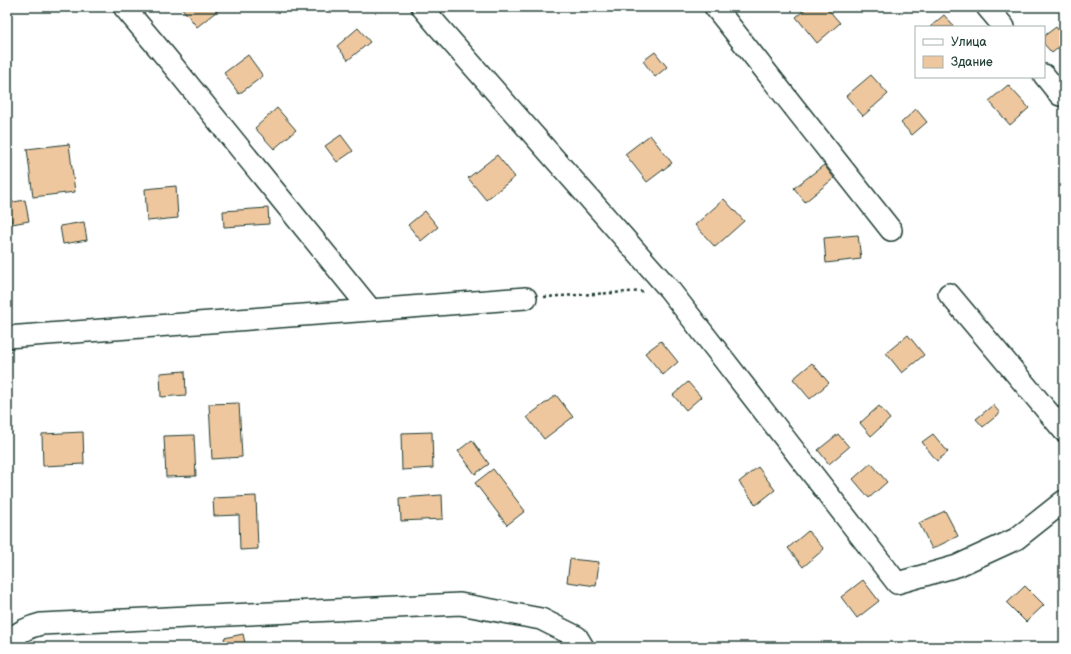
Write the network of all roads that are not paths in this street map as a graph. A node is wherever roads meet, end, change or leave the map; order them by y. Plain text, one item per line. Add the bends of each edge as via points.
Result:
1 (124, 7) edge
2 (422, 7) edge
3 (715, 7) edge
4 (987, 7) edge
5 (1003, 26) edge
6 (1045, 77) edge
7 (1060, 95) dead end
8 (891, 230) dead end
9 (949, 294) dead end
10 (526, 298) road end
11 (371, 310) junction
12 (7, 337) edge
13 (1064, 431) edge
14 (1064, 501) edge
15 (7, 642) edge
16 (583, 647) edge

1 - 11 street
2 - 14 street via 669,289 897,583 957,566 1016,539
3 - 8 street
4 - 5 street
6 - 7 street
9 - 13 street
10 - 11 street
11 - 12 street
15 - 16 street via 22,631 41,624 460,604 541,619 577,638

